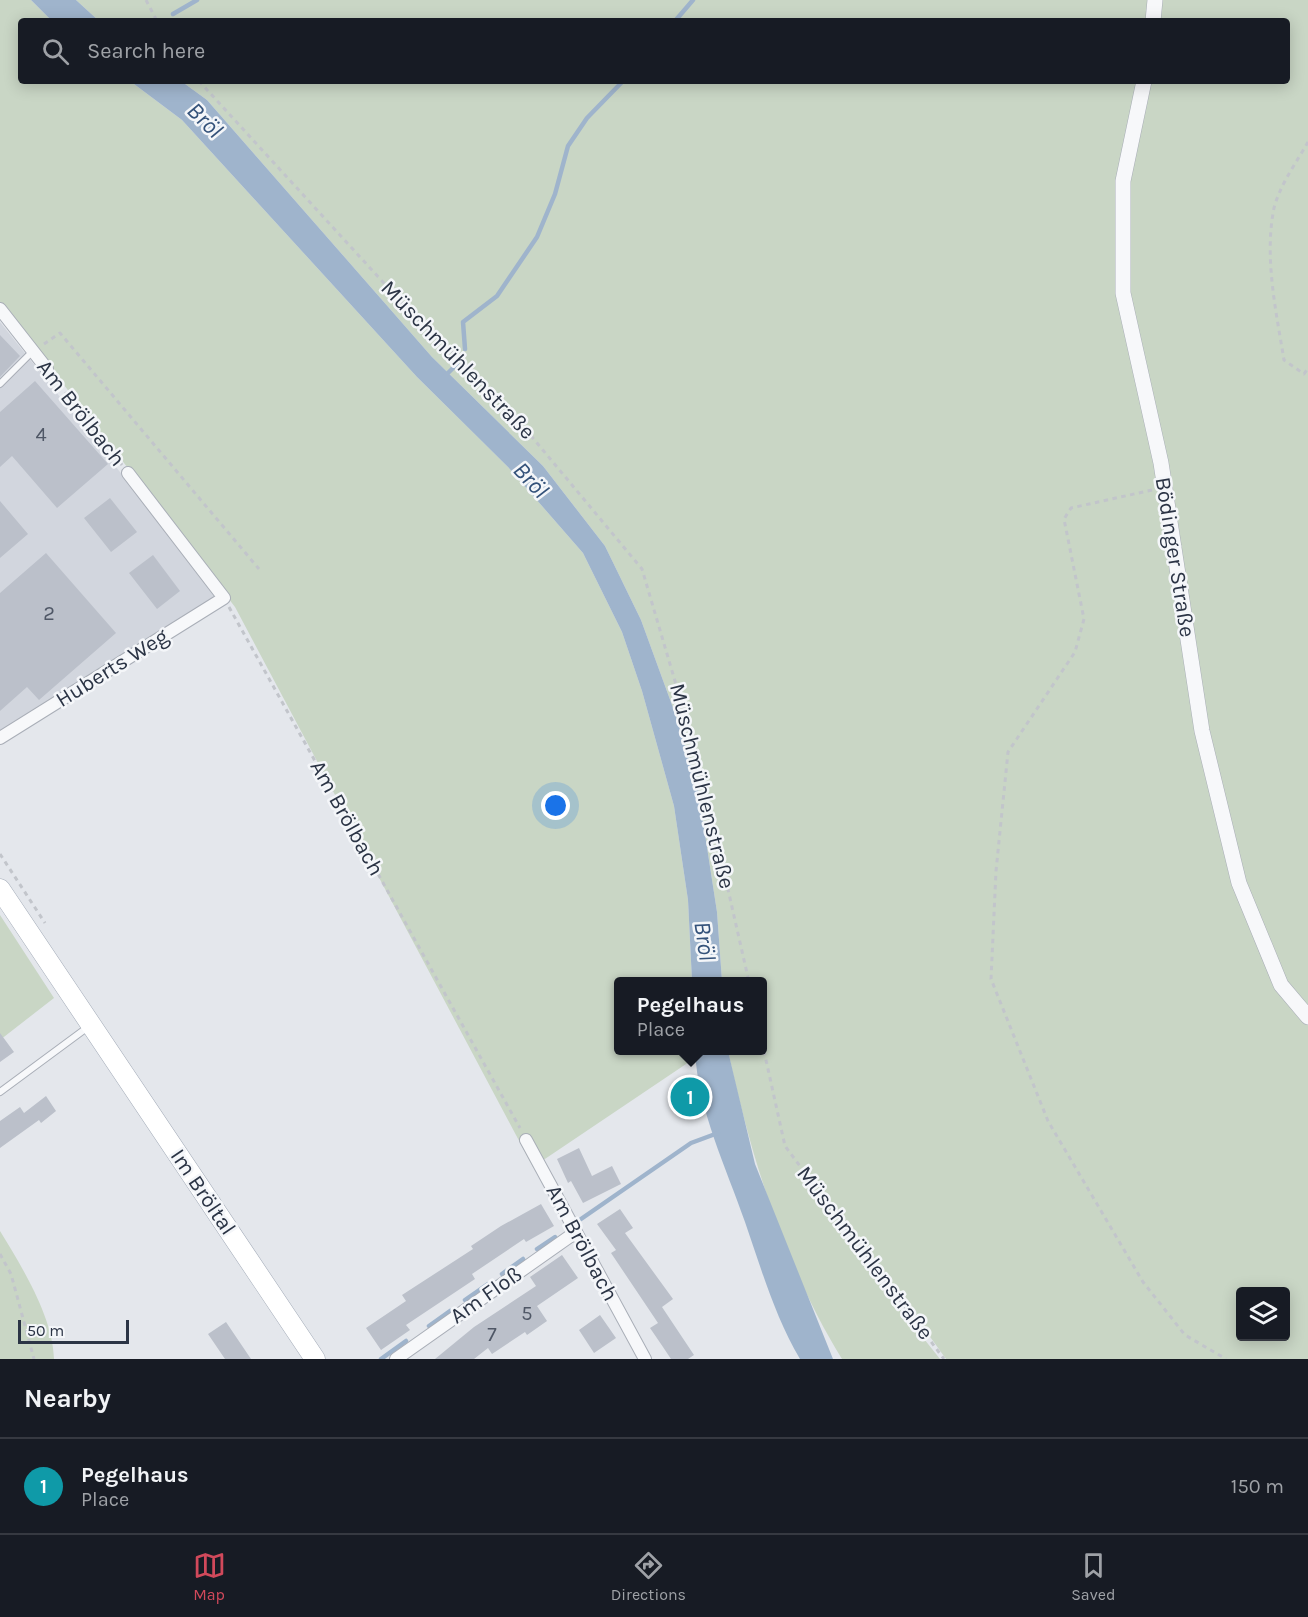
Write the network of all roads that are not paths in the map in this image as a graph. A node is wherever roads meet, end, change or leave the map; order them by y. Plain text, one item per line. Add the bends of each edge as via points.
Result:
1 (1155, 0) edge
2 (1153, 18) edge
3 (1143, 84) edge
4 (0, 309) edge
5 (33, 351) junction
6 (47, 369) road end
7 (0, 384) edge
8 (128, 473) road end
9 (224, 598) joint
10 (0, 738) edge
11 (0, 889) edge
12 (1308, 1017) edge
13 (91, 1024) junction
14 (0, 1092) edge
15 (526, 1140) road end
16 (576, 1232) junction
17 (315, 1359) edge
18 (396, 1359) edge
19 (645, 1359) edge

1 - 2 street
3 - 12 street, Bödinger Straße via 1123,181 1123,293 1164,487 1202,731 1239,883 1281,985
4 - 5 street, Am Brölbach
5 - 6 street, Am Brölbach
5 - 7 lane
8 - 9 street, Am Brölbach
9 - 10 street, Huberts Weg
11 - 13 main road, Im Bröltal
13 - 14 lane
13 - 17 main road, Im Bröltal
15 - 16 street, Am Brölbach
16 - 18 street, Am Floß
16 - 19 street, Am Brölbach

